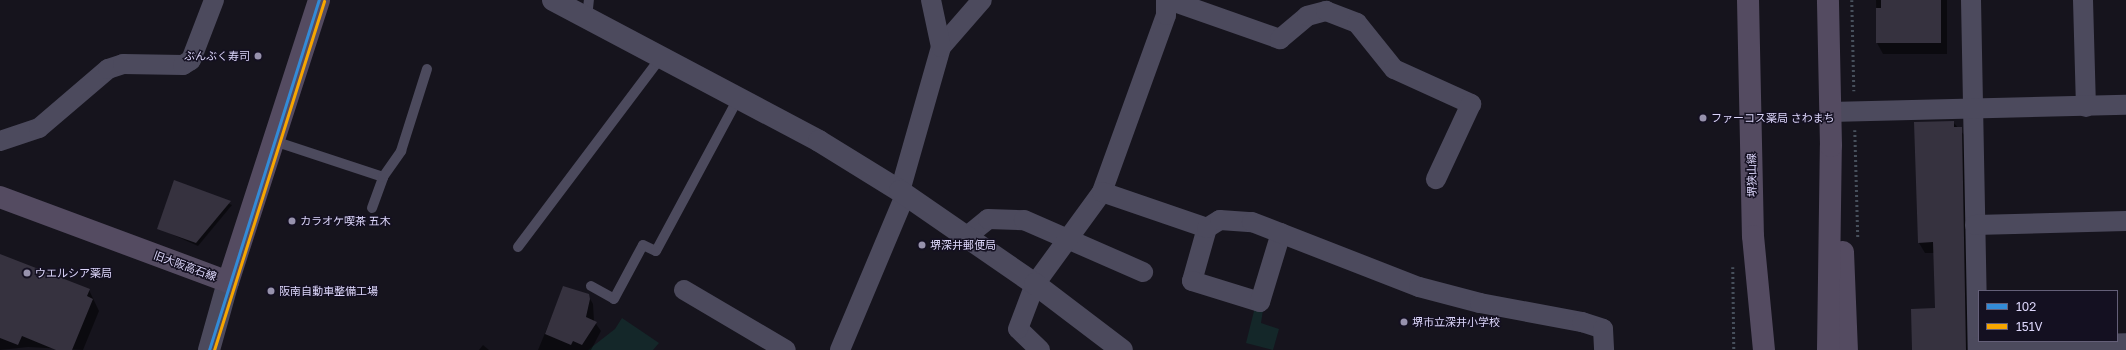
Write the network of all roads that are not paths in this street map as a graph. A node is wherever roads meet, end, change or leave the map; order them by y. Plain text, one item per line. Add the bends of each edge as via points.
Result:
1 (214, 0) edge
2 (319, 0) edge
3 (554, 0) edge
4 (931, 0) edge
5 (982, 0) edge
6 (1166, 0) edge
7 (1169, 0) edge
8 (1748, 0) edge
9 (1828, 0) edge
10 (1971, 0) edge
11 (2083, 0) edge
12 (588, 9) edge
13 (941, 47) junction
14 (662, 56) junction
15 (427, 69) dead end
16 (739, 97) junction
17 (2126, 105) edge
18 (1975, 107) junction
19 (2086, 107) junction
20 (1830, 112) junction
21 (0, 141) edge
22 (274, 141) junction
23 (1831, 146) junction
24 (383, 177) junction
25 (1436, 179) dead end
26 (1102, 192) junction
27 (902, 193) junction
28 (0, 197) edge
29 (372, 208) dead end
30 (2126, 221) edge
31 (1975, 225) junction
32 (1207, 228) junction
33 (1281, 233) junction
34 (966, 236) junction
35 (1753, 236) junction
36 (1070, 237) junction
37 (518, 247) dead end
38 (1143, 272) dead end
39 (228, 282) junction
40 (1035, 284) junction
41 (591, 286) dead end
42 (684, 290) dead end
43 (2126, 342) edge
44 (1978, 348) edge
45 (209, 350) edge
46 (786, 350) edge
47 (840, 350) edge
48 (1040, 350) edge
49 (1122, 350) edge
50 (1604, 350) edge
51 (1749, 350) edge
52 (1764, 350) edge
53 (1828, 350) edge
54 (1847, 350) edge

1 - 21 street via 191,60 183,65 123,64 108,69 40,128
2 - 22 main road, 旧大阪高石線
3 - 12 street
4 - 13 street
5 - 13 street
6 - 26 street via 1166,15
7 - 25 street via 1280,39 1307,16 1326,11 1357,23 1394,69 1471,104
8 - 35 main road, 堺狭山線
9 - 20 main road
10 - 18 street
11 - 19 street
12 - 14 street
13 - 27 street
14 - 16 street via 707,87
14 - 37 lane
15 - 24 lane via 401,150
16 - 27 street
16 - 41 lane via 656,251 644,245 614,299
17 - 19 street
18 - 19 street
18 - 20 street
18 - 31 street
20 - 23 main road
22 - 24 lane
22 - 39 main road, 旧大阪高石線
23 - 53 main road
23 - 54 main road via 1842,230
24 - 29 lane
26 - 32 street
26 - 36 street
27 - 34 street
27 - 47 street
28 - 39 main road, 旧大阪高石線
30 - 31 street
31 - 44 street
32 - 33 street via 1220,220 1252,222
32 - 33 street via 1192,281 1260,302
33 - 50 street via 1419,286 1480,303 1582,322 1604,330
34 - 36 street via 988,219 1007,217
34 - 40 street
35 - 51 main road via 1747,263
35 - 52 main road, 堺狭山線
36 - 38 street
36 - 40 street
39 - 45 street
40 - 48 street via 1018,329
40 - 49 street
42 - 46 street
43 - 44 street

